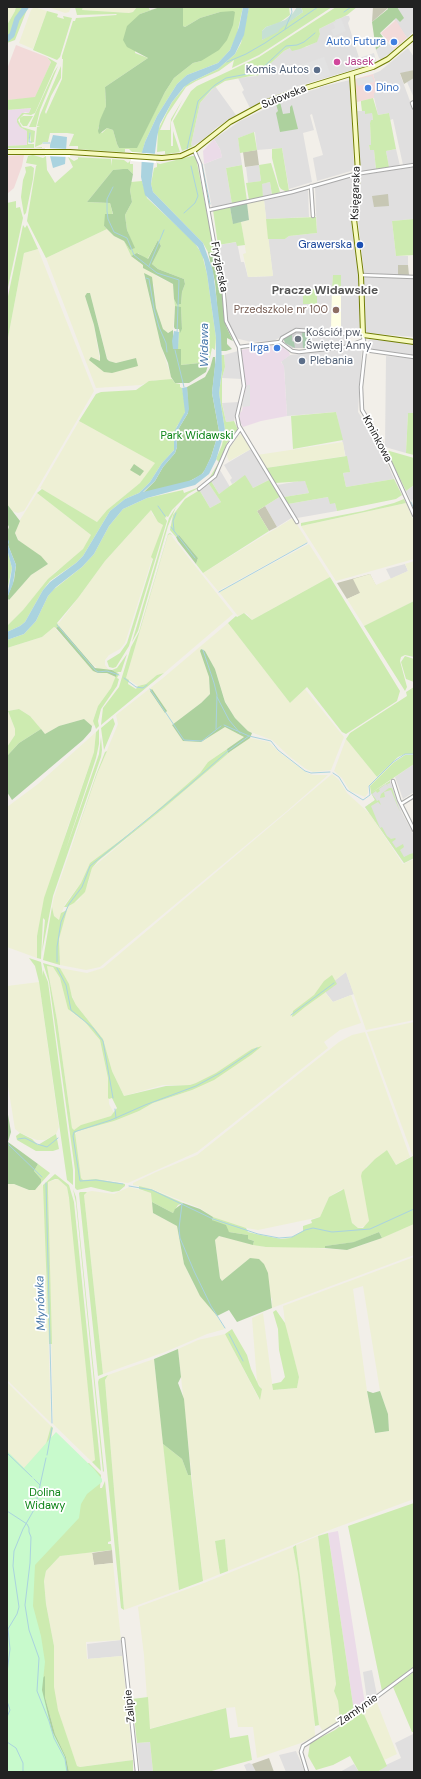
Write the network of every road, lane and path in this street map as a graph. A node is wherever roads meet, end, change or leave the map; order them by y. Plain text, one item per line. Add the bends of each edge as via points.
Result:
1 (414, 37) edge
2 (352, 75) junction
3 (414, 102) edge
4 (414, 108) edge
5 (194, 150) junction
6 (7, 152) edge
7 (414, 165) edge
8 (358, 173) junction
9 (311, 186) junction
10 (209, 210) junction
11 (313, 216) dead end
12 (361, 275) junction
13 (414, 277) edge
14 (364, 338) junction
15 (280, 342) junction
16 (414, 342) edge
17 (239, 347) junction
18 (366, 351) junction
19 (414, 357) edge
20 (240, 429) junction
21 (199, 489) dead end
22 (414, 515) edge
23 (297, 522) dead end
24 (393, 781) dead end
25 (414, 796) edge
26 (401, 804) junction
27 (414, 830) edge
28 (123, 1639) dead end
29 (414, 1669) edge
30 (137, 1772) edge
31 (306, 1772) edge

1 - 2 main road, Sułowska via 381,64
2 - 5 main road, Sułowska via 299,90 262,105 221,128
2 - 8 main road, Księgarska
3 - 4 street
5 - 6 main road, Sułowska via 176,157 157,158 70,152
5 - 10 street, Fryzjerska
7 - 8 street
8 - 9 street
8 - 12 main road, Księgarska via 354,219
9 - 10 street
9 - 11 street
10 - 17 street, Fryzjerska via 224,289 226,321
12 - 13 street
12 - 14 main road, Księgarska
14 - 15 street via 298,330 282,338
14 - 15 street via 345,347 299,352 292,351
14 - 16 main road
14 - 18 street, Kminkowa
15 - 17 street
17 - 20 street, Fryzjerska via 244,386 237,416
18 - 19 street
18 - 22 street, Kminkowa via 361,394 362,410 380,440
20 - 21 street via 228,446 215,476
20 - 23 street, Fryzjerska
24 - 26 street
25 - 26 street
26 - 27 street
28 - 30 street, Zalipie
29 - 31 street, Zamłynie via 367,1704 306,1743 301,1748

